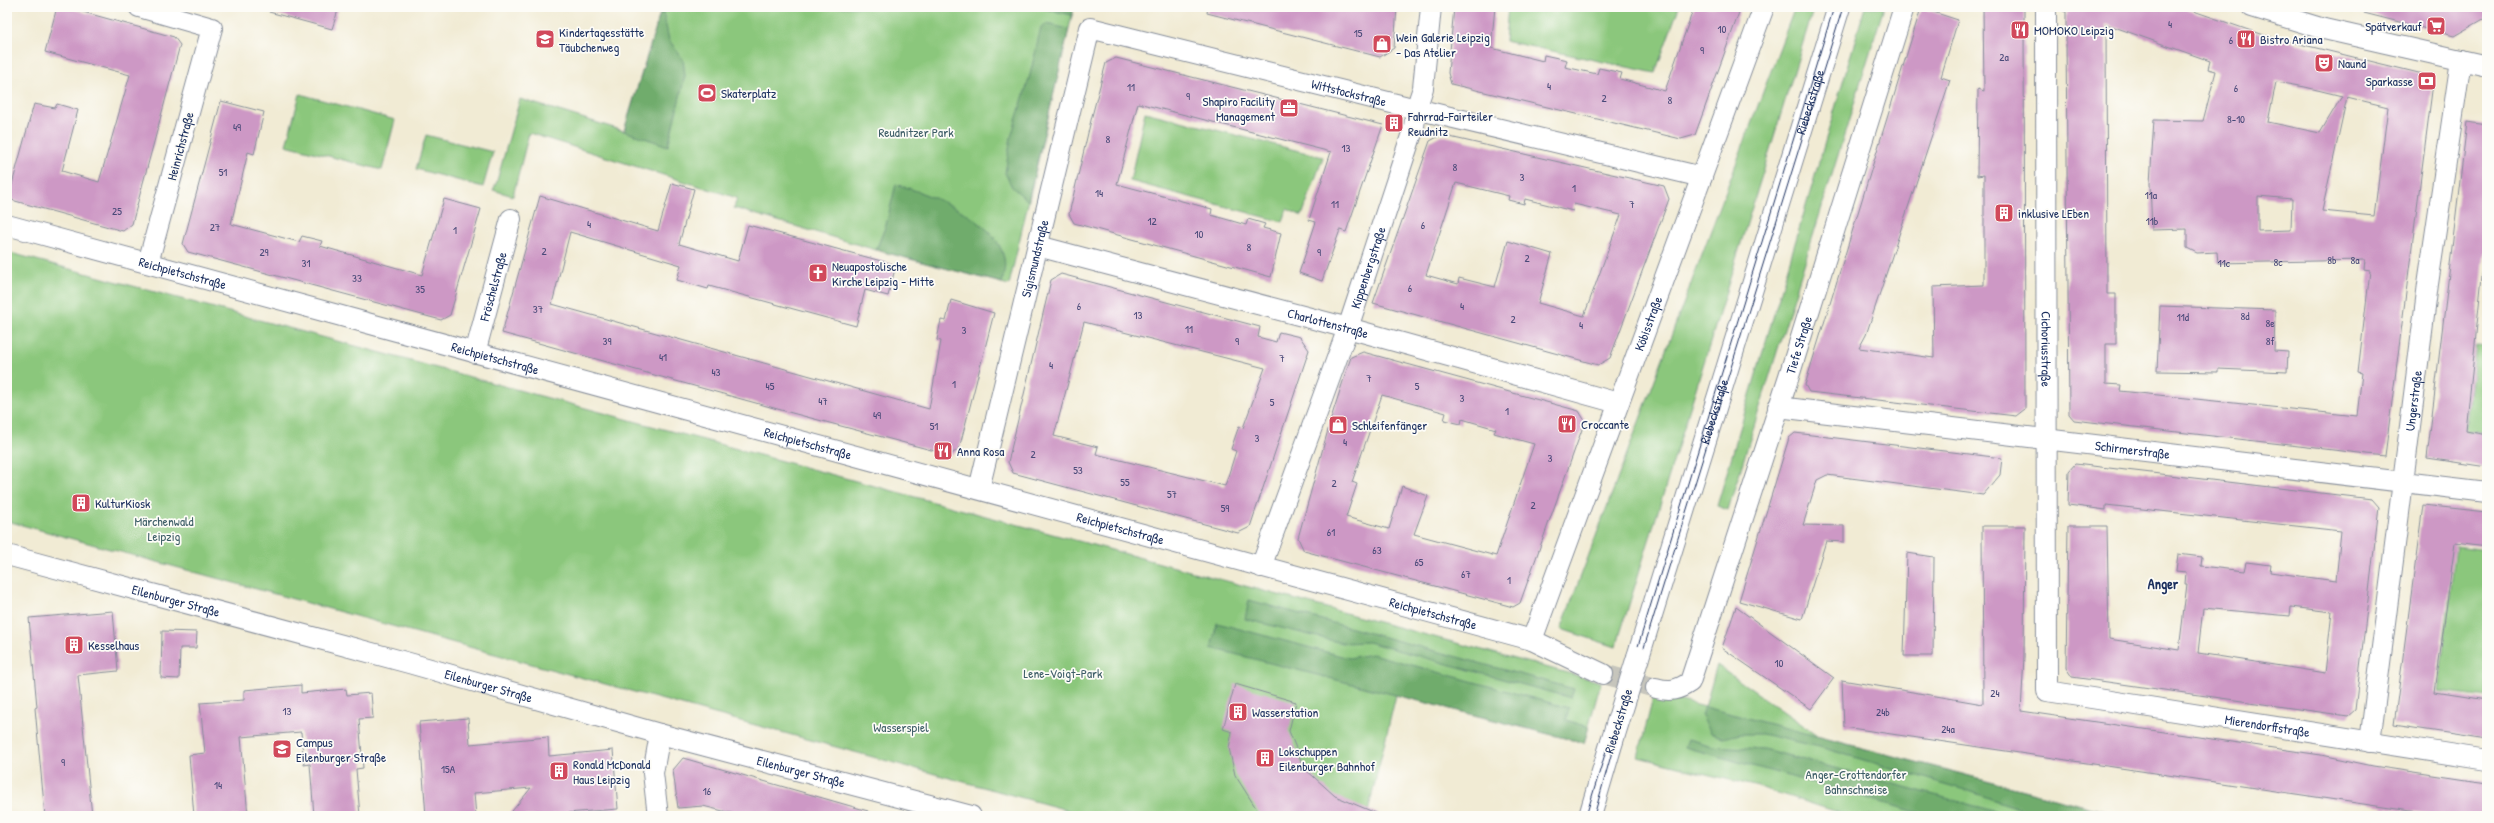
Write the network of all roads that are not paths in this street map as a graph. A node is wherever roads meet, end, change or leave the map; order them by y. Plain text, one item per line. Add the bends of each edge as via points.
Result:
1 (139, 7) edge
2 (1431, 7) edge
3 (1764, 7) edge
4 (1839, 7) edge
5 (1904, 7) edge
6 (2046, 7) edge
7 (2252, 7) edge
8 (1090, 28) joint
9 (2461, 60) junction
10 (2487, 66) edge
11 (1416, 109) junction
12 (1702, 177) junction
13 (511, 219) dead end
14 (7, 225) edge
15 (1038, 246) junction
16 (148, 264) junction
17 (1348, 328) junction
18 (475, 353) junction
19 (1618, 403) junction
20 (1778, 408) junction
21 (2045, 441) junction
22 (2403, 483) junction
23 (979, 489) junction
24 (2487, 492) edge
25 (7, 555) edge
26 (1261, 567) junction
27 (1532, 640) junction
28 (1603, 674) tunnel mouth
29 (1656, 688) tunnel mouth
30 (2047, 692) joint
31 (660, 734) junction
32 (2370, 742) junction
33 (2487, 760) edge
34 (658, 816) edge
35 (971, 816) edge
36 (1590, 816) edge

1 - 16 street, Heinrichstraße via 212,28
2 - 11 street, Kippenbergstraße via 1423,88
3 - 12 street, Köbisstraße
4 - 36 main road, Riebeckstraße, bridge
5 - 20 street, Tiefe Straße
6 - 21 street, Cichoriusstraße
7 - 9 street via 2324,29
8 - 11 street, Wittstockstraße
8 - 15 street, Sigismundstraße
9 - 10 street
9 - 22 street, Ungerstraße via 2429,277
11 - 12 street, Wittstockstraße
11 - 17 street, Kippenbergstraße via 1414,127
12 - 19 street, Köbisstraße
13 - 18 street, Fröschelstraße
14 - 16 street, Reichpietschstraße
15 - 17 street, Charlottenstraße
15 - 23 street, Sigismundstraße
16 - 18 street, Reichpietschstraße
17 - 19 street, Charlottenstraße
17 - 26 street, Kippenbergstraße
18 - 23 street, Reichpietschstraße
19 - 27 street, Köbisstraße
20 - 21 street, Schirmerstraße
20 - 29 street, Tiefe Straße via 1690,682 1679,690 1667,691
21 - 22 street, Schirmerstraße
21 - 30 street, Cichoriusstraße
22 - 24 street, Schirmerstraße
22 - 32 street, Ungerstraße
23 - 26 street, Reichpietschstraße
25 - 31 street, Eilenburger Straße via 409,663
26 - 27 street, Reichpietschstraße
27 - 28 street, Reichpietschstraße
30 - 32 street, Mierendorffstraße
31 - 34 street via 653,773
31 - 35 street, Eilenburger Straße
32 - 33 street, Mierendorffstraße

